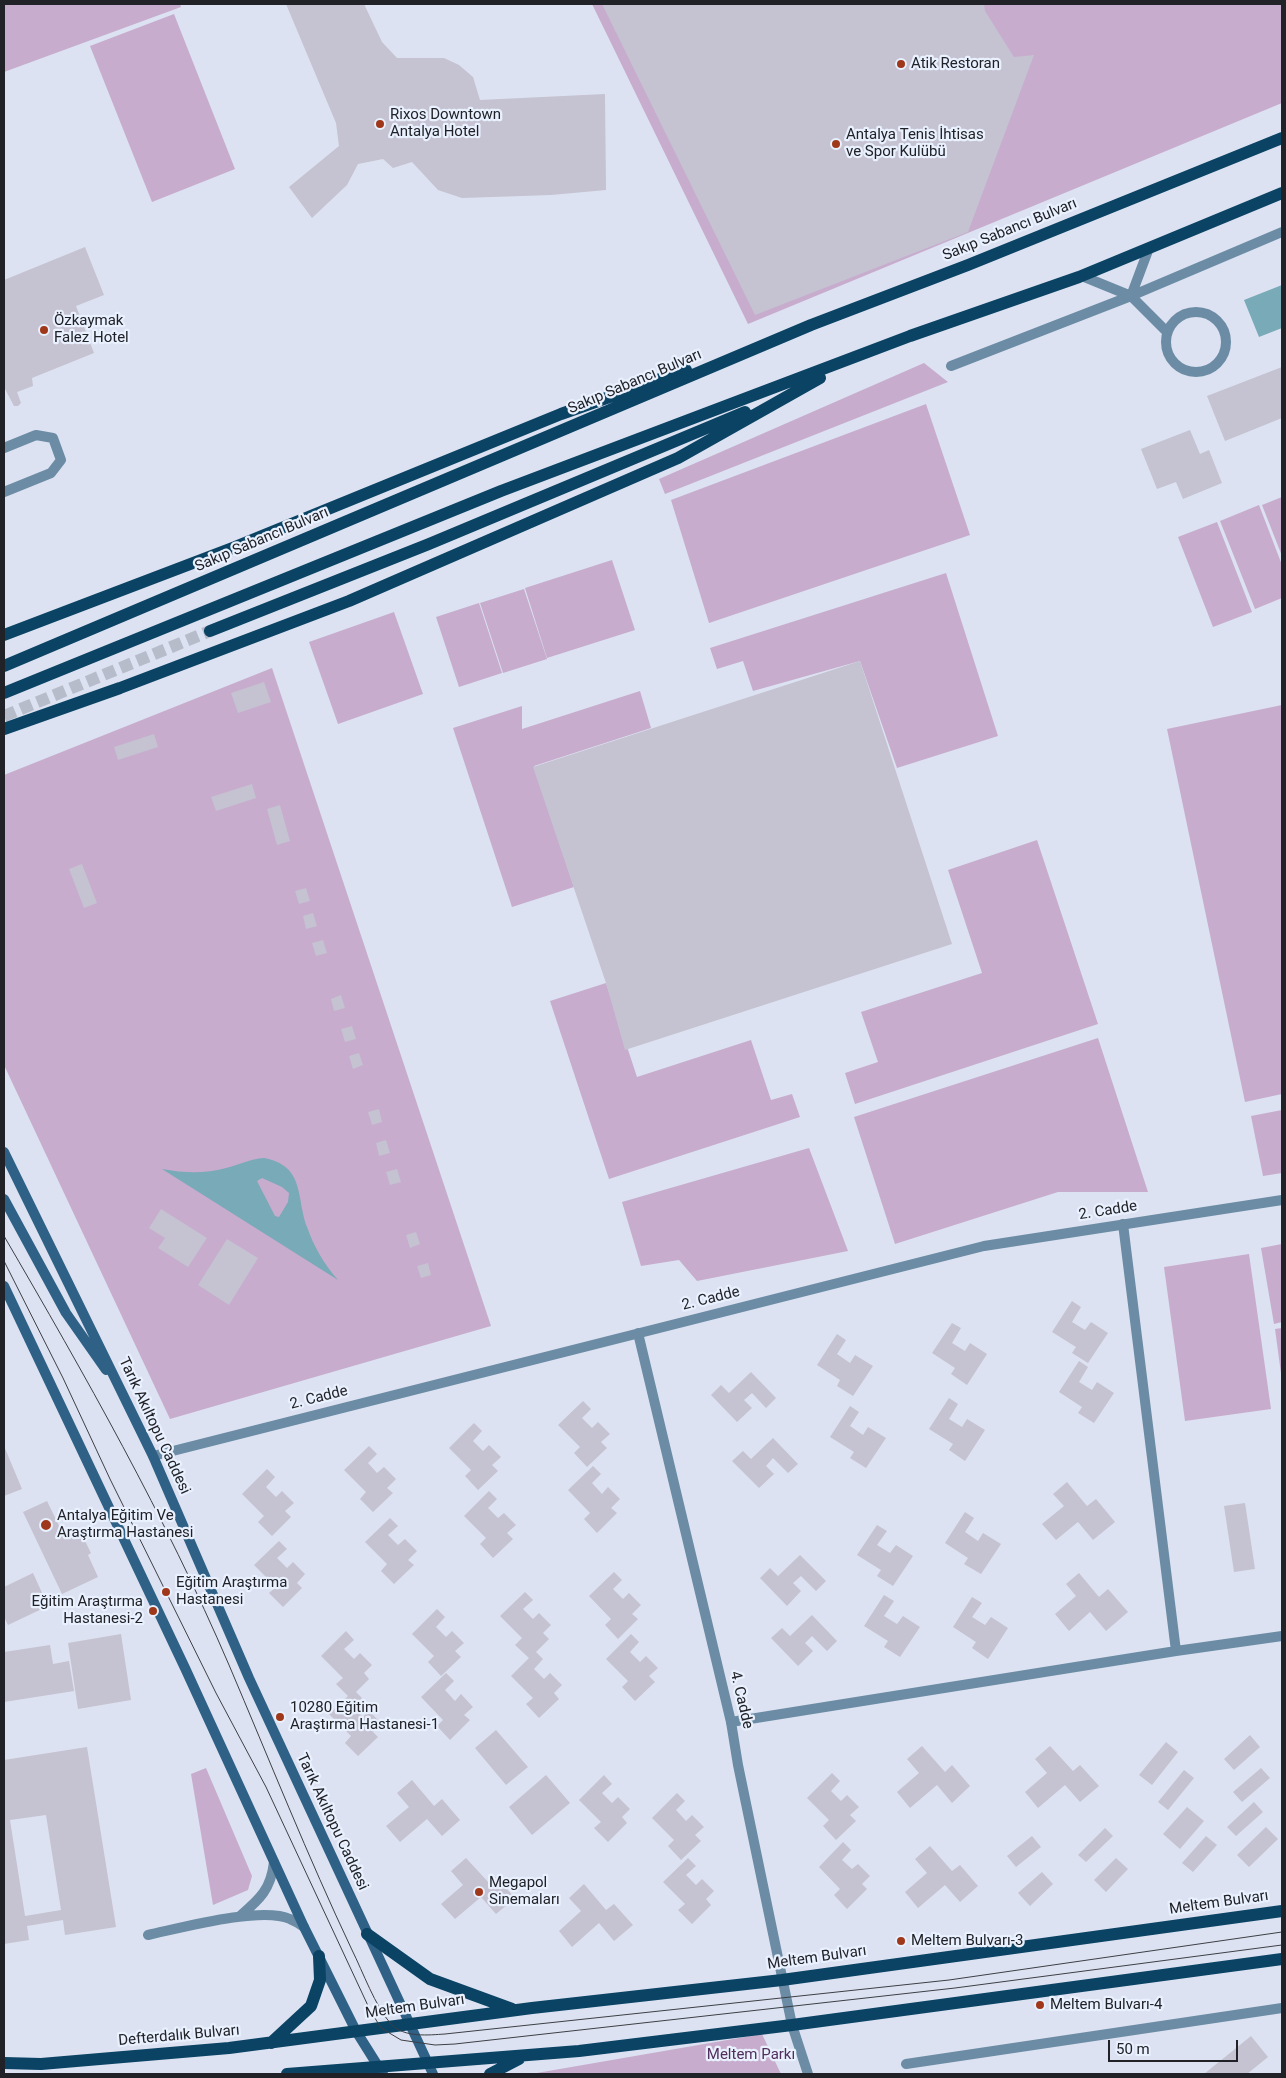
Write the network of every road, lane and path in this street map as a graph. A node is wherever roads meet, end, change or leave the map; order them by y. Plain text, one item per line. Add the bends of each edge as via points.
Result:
1 (1282, 138) edge
2 (1282, 194) edge
3 (1282, 232) edge
4 (1149, 248) junction
5 (1082, 276) junction
6 (1131, 296) junction
7 (811, 325) junction
8 (1167, 332) junction
9 (881, 348) junction
10 (951, 366) dead end
11 (806, 385) junction
12 (4, 448) edge
13 (4, 492) edge
14 (210, 631) tunnel mouth
15 (4, 635) edge
16 (4, 666) edge
17 (4, 693) edge
18 (4, 729) edge
19 (4, 1152) edge
20 (4, 1199) edge
21 (1282, 1200) edge
22 (1123, 1224) junction
23 (4, 1286) edge
24 (6, 1295) edge
25 (638, 1333) junction
26 (126, 1398) junction
27 (153, 1456) junction
28 (1282, 1636) edge
29 (1176, 1651) junction
30 (731, 1722) junction
31 (274, 1862) junction
32 (1282, 1911) edge
33 (240, 1916) junction
34 (304, 1927) junction
35 (367, 1934) junction
36 (148, 1935) dead end
37 (319, 1956) junction
38 (1282, 1959) edge
39 (782, 1980) junction
40 (1282, 2008) edge
41 (515, 2010) junction
42 (409, 2024) junction
43 (792, 2025) junction
44 (356, 2031) junction
45 (271, 2043) junction
46 (524, 2057) junction
47 (4, 2063) edge
48 (906, 2064) dead end
49 (431, 2069) edge
50 (381, 2071) edge
51 (288, 2074) edge
52 (295, 2074) edge
53 (300, 2074) edge
54 (490, 2074) edge
55 (808, 2074) edge

1 - 7 main road, Sakıp Sabancı Bulvarı
2 - 4 main road
3 - 6 street
4 - 5 main road
4 - 6 street
5 - 6 street
5 - 9 main road
6 - 8 street
6 - 10 street
7 - 15 main road via 561,414 236,547
7 - 16 main road, Sakıp Sabancı Bulvarı
8 - 8 street via 1168,351 1179,366 1188,371 1208,369 1225,350 1226,340 1220,324 1201,312 1184,314 1174,320
9 - 11 main road
9 - 17 main road via 501,491
11 - 14 main road via 665,447
11 - 18 main road via 678,458 358,597
12 - 13 street via 36,435 53,438 61,460 51,473
19 - 26 main road, Tarık Akıltopu Caddesi
20 - 26 main road via 66,1312
21 - 22 street, 2. Cadde
22 - 25 street, 2. Cadde via 984,1246
22 - 29 street
23 - 24 main road
24 - 31 main road
25 - 27 street, 2. Cadde
25 - 30 street, 4. Cadde
26 - 27 main road, Tarık Akıltopu Caddesi
27 - 35 main road, Tarık Akıltopu Caddesi via 249,1678
28 - 29 street
29 - 30 street
30 - 39 street, 4. Cadde
31 - 33 street via 272,1878 262,1895
31 - 34 main road
32 - 39 main road, Meltem Bulvarı
33 - 34 street via 290,1918
33 - 36 street
34 - 37 main road
35 - 41 main road via 430,1979
35 - 42 main road, Tarık Akıltopu Caddesi
37 - 44 main road
37 - 45 main road via 320,1980 311,2006
38 - 43 main road
39 - 41 main road, Meltem Bulvarı
39 - 43 street, 4. Cadde
40 - 48 street
41 - 42 main road, Meltem Bulvarı
42 - 44 main road, Meltem Bulvarı
42 - 49 main road, Tarık Akıltopu Caddesi
43 - 46 main road
43 - 55 street, 4. Cadde
44 - 45 main road, Defterdalık Bulvarı
44 - 50 main road
45 - 47 main road, Defterdalık Bulvarı via 51,2063
46 - 49 main road
46 - 54 main road
49 - 50 main road
50 - 52 main road
51 - 52 main road
52 - 53 main road

